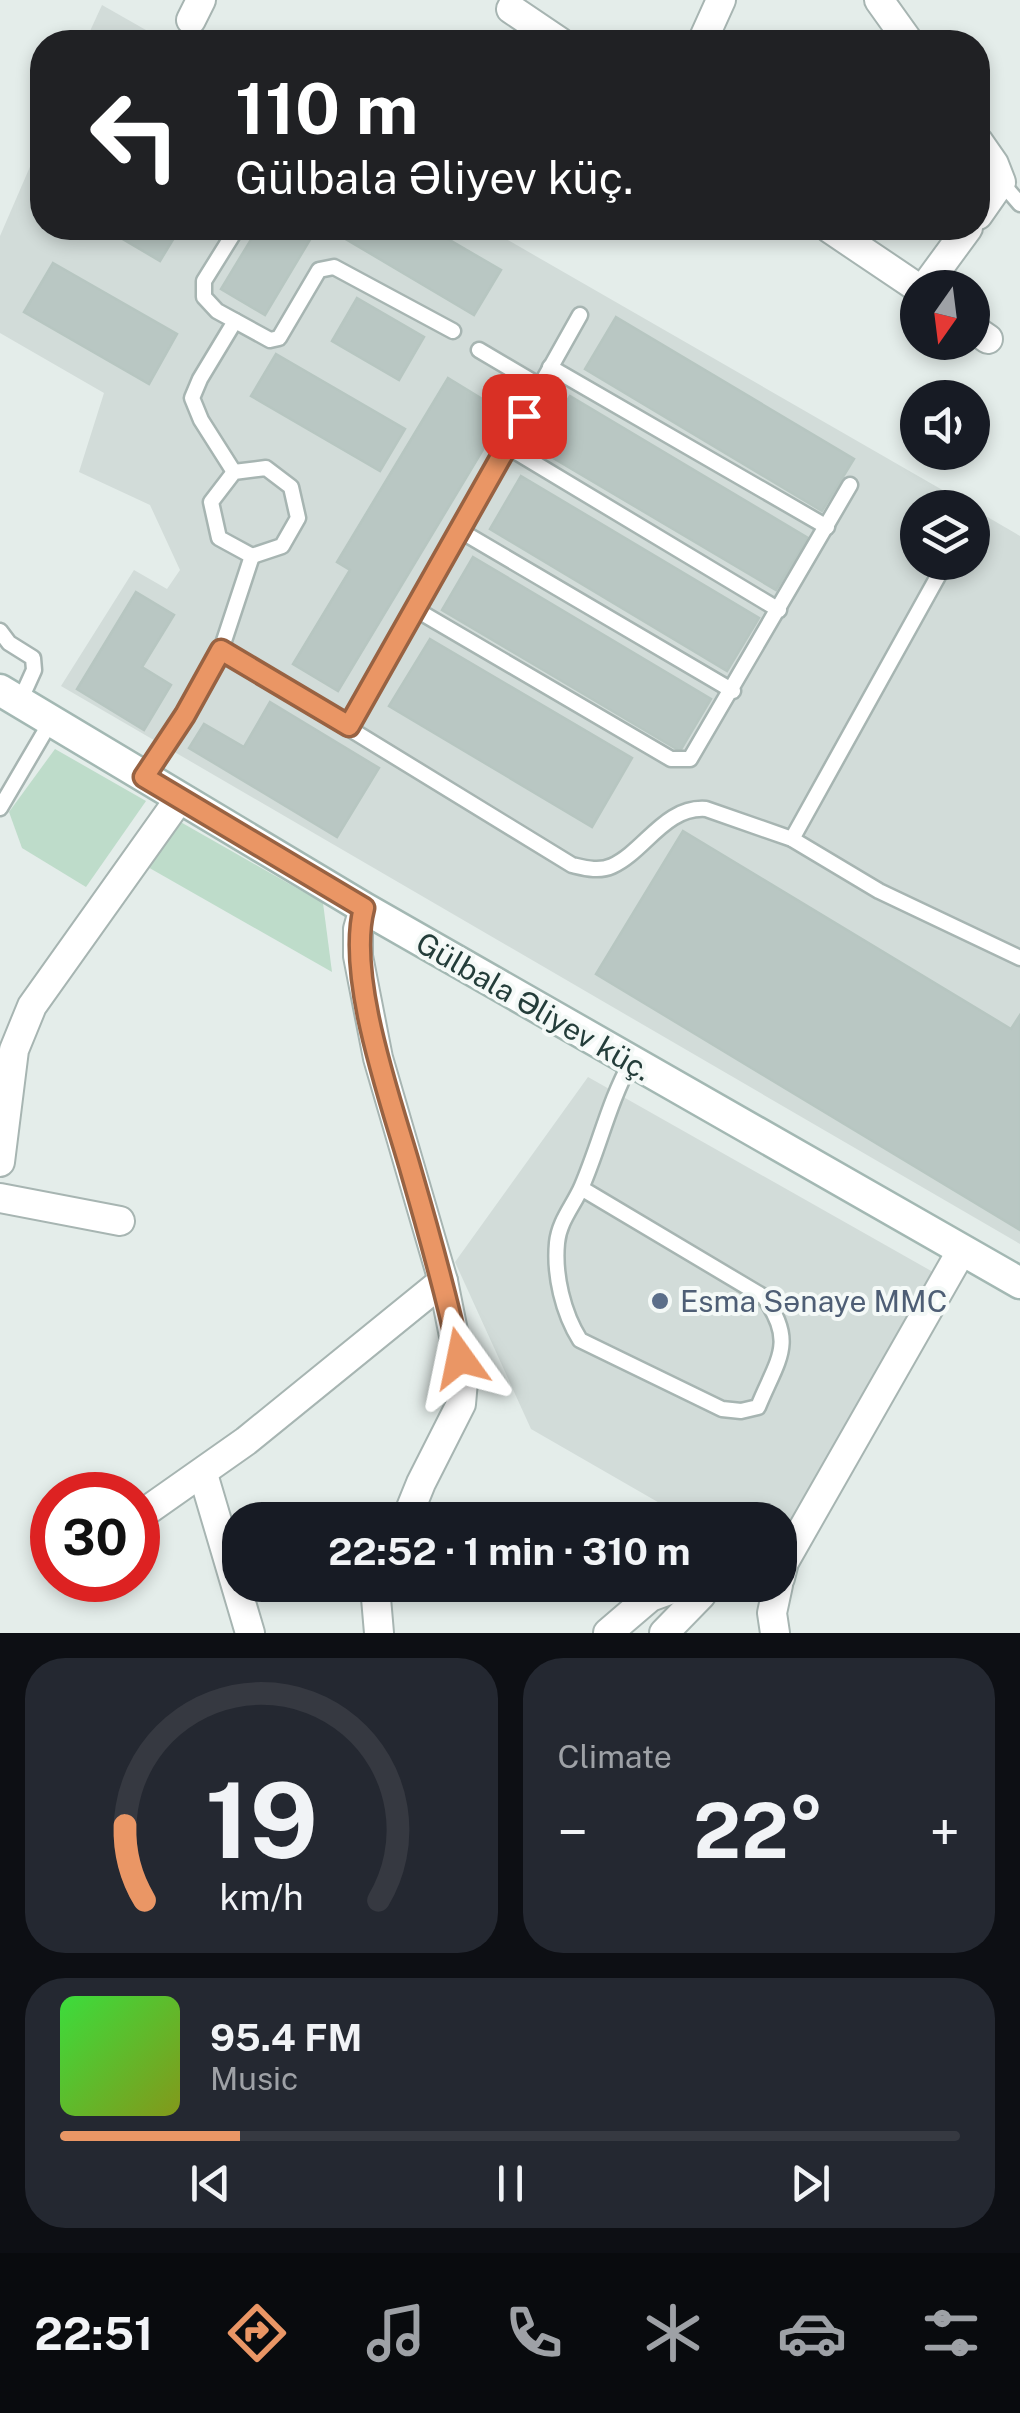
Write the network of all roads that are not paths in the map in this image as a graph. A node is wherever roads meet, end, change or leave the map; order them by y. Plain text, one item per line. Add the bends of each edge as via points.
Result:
1 (721, 0) edge
2 (879, 0) edge
3 (511, 9) dead end
4 (542, 30) edge
5 (707, 30) edge
6 (900, 30) edge
7 (990, 158) edge
8 (1001, 182) junction
9 (990, 198) edge
10 (1020, 204) edge
11 (230, 240) edge
12 (847, 240) edge
13 (959, 240) edge
14 (935, 270) edge
15 (900, 274) edge
16 (580, 315) dead end
17 (235, 321) junction
18 (453, 332) dead end
19 (479, 350) dead end
20 (550, 367) junction
21 (540, 386) junction
22 (506, 446) junction
23 (234, 472) junction
24 (850, 485) dead end
25 (827, 526) junction
26 (459, 530) junction
27 (252, 556) junction
28 (936, 580) edge
29 (415, 609) junction
30 (779, 610) junction
31 (0, 631) edge
32 (221, 650) junction
33 (732, 691) junction
34 (10, 696) edge
35 (51, 721) junction
36 (349, 726) junction
37 (144, 777) junction
38 (180, 798) junction
39 (0, 808) edge
40 (792, 839) junction
41 (364, 908) junction
42 (1020, 958) edge
43 (632, 1062) junction
44 (6, 1071) edge
45 (0, 1162) edge
46 (581, 1188) junction
47 (0, 1198) edge
48 (120, 1221) dead end
49 (962, 1250) junction
50 (443, 1281) junction
51 (1020, 1283) edge
52 (203, 1474) junction
53 (160, 1502) edge
54 (415, 1502) edge
55 (797, 1544) edge
56 (376, 1602) edge
57 (644, 1602) edge
58 (694, 1602) edge
59 (774, 1602) edge
60 (250, 1633) edge
61 (379, 1633) edge
62 (608, 1633) edge
63 (664, 1633) edge
64 (775, 1633) edge

1 - 5 street
2 - 6 street
3 - 4 street
7 - 8 street
8 - 9 street
8 - 10 lane
11 - 17 lane via 204,281 204,296
12 - 15 street
13 - 14 street
16 - 20 lane
17 - 18 lane via 270,340 279,338 319,270 334,267
17 - 23 lane via 192,398
19 - 21 lane
20 - 21 lane
20 - 25 lane
21 - 22 lane
22 - 26 lane
22 - 30 lane
23 - 27 lane via 211,502 219,538
23 - 27 lane via 266,468 291,487 298,518 282,546
24 - 25 lane
25 - 30 lane
26 - 29 lane
26 - 33 lane
27 - 32 lane
28 - 40 lane
29 - 33 lane via 670,760 690,759
29 - 36 lane
30 - 33 lane
31 - 34 lane via 33,658 34,670
32 - 36 lane
32 - 37 lane
34 - 35 street, Gülbala Əliyev küç.
35 - 37 street, Gülbala Əliyev küç.
35 - 39 lane
36 - 40 lane via 572,865 591,870 611,866 691,808
37 - 38 street, Gülbala Əliyev küç.
38 - 41 street, Gülbala Əliyev küç.
38 - 44 street via 32,1006
40 - 42 lane via 879,891
41 - 43 street, Gülbala Əliyev küç.
41 - 50 street via 358,956 378,1058
43 - 46 lane via 614,1093
43 - 49 street, Gülbala Əliyev küç.
44 - 45 street
46 - 46 lane via 557,1241 569,1324 580,1340 722,1409 758,1406 785,1340 764,1297
47 - 48 street
49 - 51 street, Gülbala Əliyev küç.
49 - 55 street
50 - 52 street
50 - 54 street via 463,1381 461,1404
52 - 53 street
52 - 60 street
56 - 61 street
57 - 62 street
58 - 63 street
59 - 64 street

